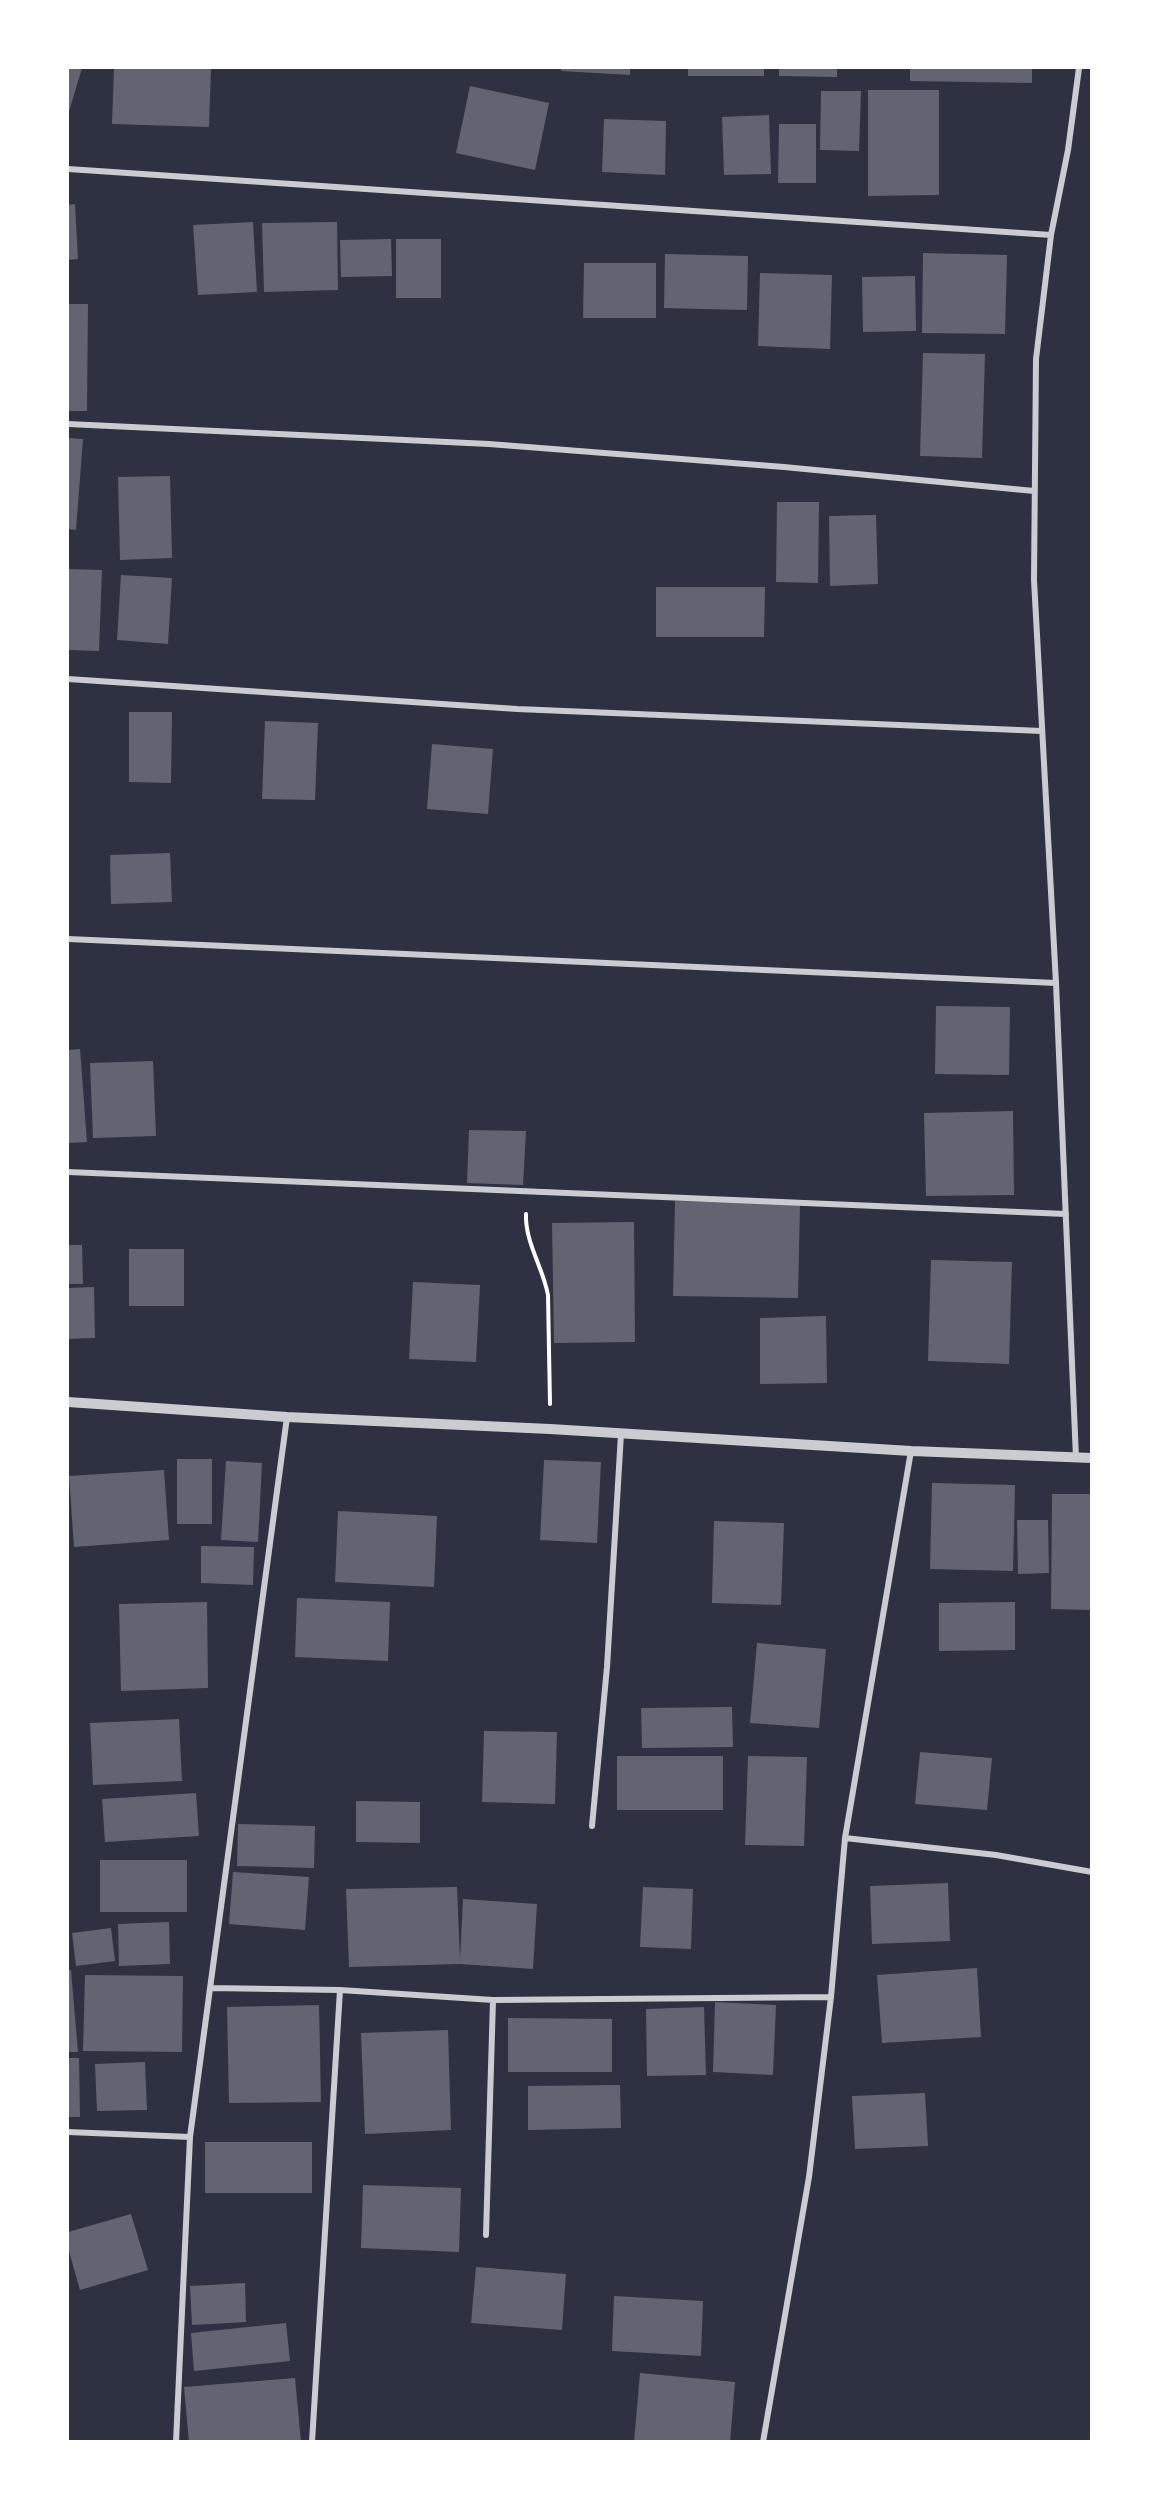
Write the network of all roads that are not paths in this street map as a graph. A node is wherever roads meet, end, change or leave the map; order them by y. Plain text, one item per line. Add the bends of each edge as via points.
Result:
1 (1079, 68) edge
2 (68, 169) edge
3 (1051, 235) junction
4 (68, 424) edge
5 (1034, 491) junction
6 (68, 679) edge
7 (1042, 731) junction
8 (68, 939) edge
9 (1056, 982) junction
10 (68, 1172) edge
11 (1066, 1214) junction
12 (68, 1402) edge
13 (287, 1417) junction
14 (621, 1434) junction
15 (911, 1451) junction
16 (1076, 1458) junction
17 (1092, 1458) edge
18 (592, 1826) dead end
19 (845, 1838) junction
20 (1092, 1872) edge
21 (210, 1988) junction
22 (340, 1990) junction
23 (831, 1997) junction
24 (493, 2000) junction
25 (68, 2132) edge
26 (190, 2137) junction
27 (486, 2235) dead end
28 (176, 2442) edge
29 (312, 2442) edge
30 (763, 2442) edge

1 - 3 street
2 - 3 street
3 - 5 street via 1036,359
4 - 5 street via 489,444
5 - 7 street
6 - 7 street via 517,709
7 - 9 street
8 - 9 street
9 - 11 street
10 - 11 street
11 - 16 street
12 - 13 street
13 - 14 street
13 - 21 street
14 - 15 street
14 - 18 street via 608,1666
15 - 16 street
15 - 19 street
16 - 17 street
19 - 20 street via 996,1855
19 - 23 street
21 - 22 street
21 - 26 street
22 - 24 street
22 - 29 street
23 - 24 street
23 - 30 street via 809,2177
24 - 27 street
25 - 26 street
26 - 28 street

